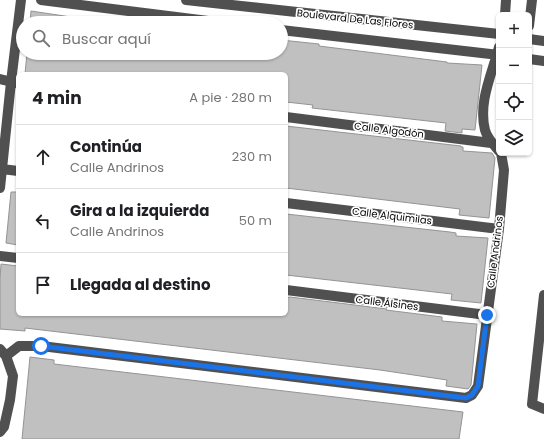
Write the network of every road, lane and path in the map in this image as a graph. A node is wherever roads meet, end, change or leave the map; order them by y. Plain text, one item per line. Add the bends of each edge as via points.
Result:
1 (21, 0) edge
2 (41, 0) edge
3 (186, 0) edge
4 (506, 0) edge
5 (532, 0) edge
6 (224, 2) edge
7 (504, 12) edge
8 (531, 12) edge
9 (20, 16) edge
10 (168, 16) edge
11 (223, 16) edge
12 (288, 31) edge
13 (496, 34) edge
14 (532, 39) edge
15 (544, 41) edge
16 (496, 53) edge
17 (496, 59) edge
18 (532, 59) edge
19 (17, 60) edge
20 (544, 61) edge
21 (0, 79) edge
22 (15, 82) edge
23 (288, 117) edge
24 (491, 143) junction
25 (496, 148) edge
26 (2, 152) edge
27 (502, 156) edge
28 (2, 169) junction
29 (16, 171) edge
30 (0, 188) edge
31 (288, 203) edge
32 (499, 229) junction
33 (0, 256) edge
34 (16, 258) edge
35 (288, 290) edge
36 (544, 295) edge
37 (487, 315) junction
38 (542, 322) edge
39 (3, 352) edge
40 (544, 409) edge
41 (0, 432) edge

1 - 9 street
2 - 10 street
3 - 6 street, Boulevard De Las Flores
4 - 7 street
5 - 8 street
6 - 11 street
6 - 13 street, Boulevard De Las Flores
12 - 16 street, Boulevard De Las Flores
14 - 15 street
17 - 24 street via 487,85 484,112 485,131
18 - 20 street
19 - 22 street
21 - 22 street
22 - 26 street
23 - 24 street, Calle Algodón
24 - 25 street
26 - 28 street
27 - 32 street, Calle Andrinos via 504,170
28 - 29 street
28 - 30 street
31 - 32 street, Calle Alquimilas
32 - 37 street, Calle Andrinos
33 - 34 street
35 - 37 street, Calle Álsines
36 - 38 street
37 - 39 street, Calle Andrinos via 478,386 472,395 466,398 41,346 19,346
38 - 40 street via 532,404
39 - 41 street via 13,376 4,427

